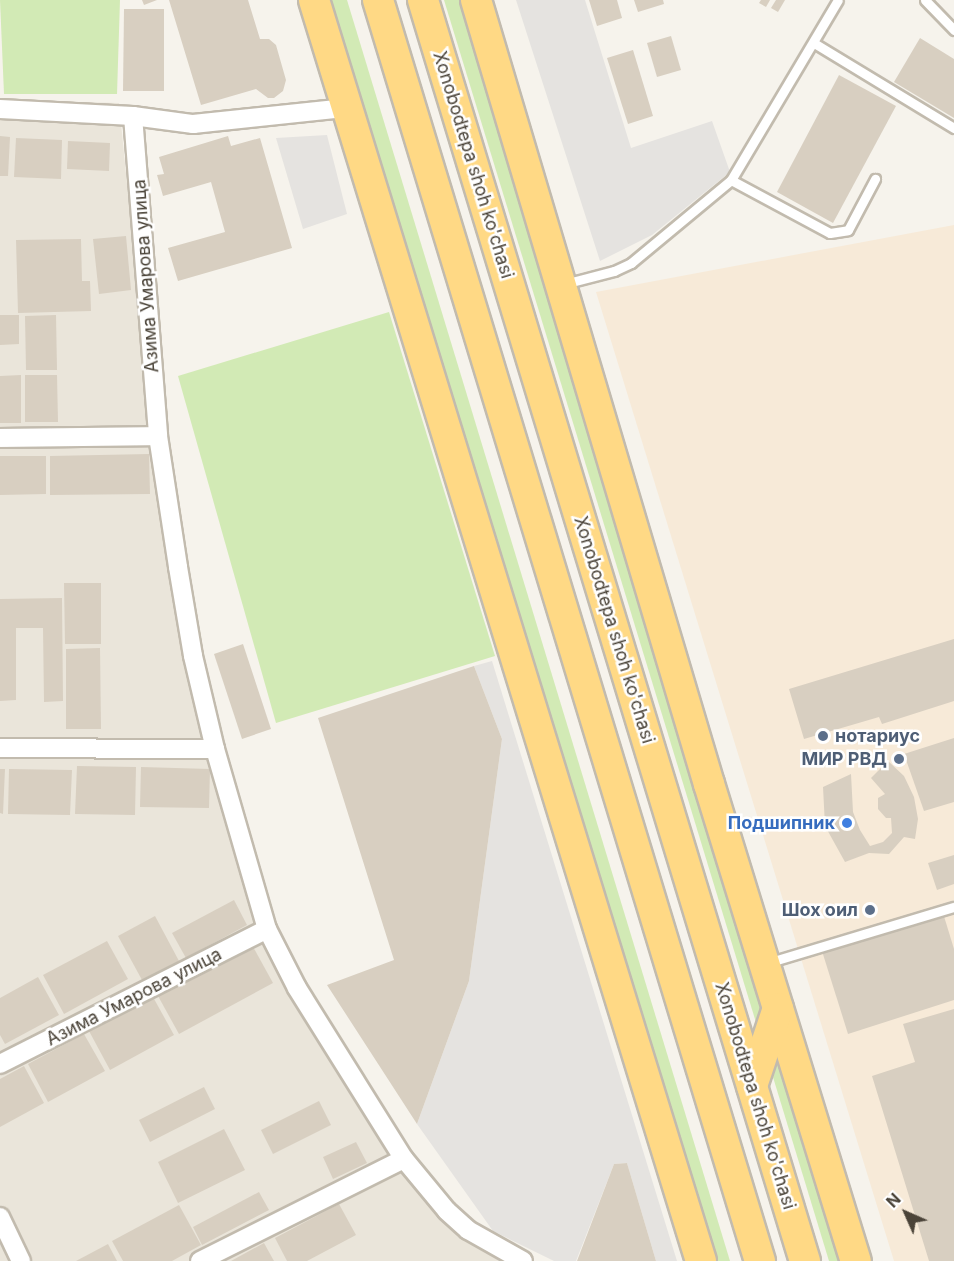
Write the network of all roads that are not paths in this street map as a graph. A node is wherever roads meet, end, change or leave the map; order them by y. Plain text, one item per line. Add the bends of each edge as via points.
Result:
1 (314, 0) edge
2 (378, 0) edge
3 (423, 0) edge
4 (476, 0) edge
5 (838, 0) edge
6 (925, 0) edge
7 (954, 30) edge
8 (814, 43) junction
9 (346, 108) junction
10 (0, 109) edge
11 (133, 116) junction
12 (954, 128) edge
13 (875, 179) dead end
14 (731, 180) junction
15 (562, 284) junction
16 (158, 436) junction
17 (0, 438) edge
18 (0, 748) edge
19 (215, 748) junction
20 (954, 907) edge
21 (267, 929) junction
22 (765, 964) junction
23 (778, 1008) junction
24 (0, 1064) edge
25 (752, 1086) junction
26 (404, 1159) junction
27 (0, 1217) edge
28 (520, 1260) edge
29 (21, 1261) edge
30 (200, 1261) edge
31 (701, 1261) edge
32 (760, 1261) edge
33 (805, 1261) edge
34 (856, 1261) edge

1 - 9 highway
2 - 32 highway
3 - 25 highway, Xonobodtepa shoh ko'chasi
4 - 15 highway
5 - 8 lane
6 - 7 lane
8 - 12 lane
8 - 14 lane
9 - 11 street via 194,124
9 - 31 highway
10 - 11 street
11 - 16 street, Азима Умарова улица
13 - 14 lane via 848,230 830,233
14 - 15 lane via 631,263 614,272
15 - 22 highway
16 - 17 street
16 - 19 street, Азима Умарова улица via 189,633
18 - 19 street
19 - 21 street, Азима Умарова улица
20 - 22 lane
21 - 24 street, Азима Умарова улица
21 - 26 street, Азима Умарова улица via 303,997
22 - 23 highway
23 - 25 highway
23 - 34 highway
25 - 33 highway, Xonobodtepa shoh ko'chasi
26 - 28 street, Азима Умарова улица via 468,1230
26 - 30 street
27 - 29 street

